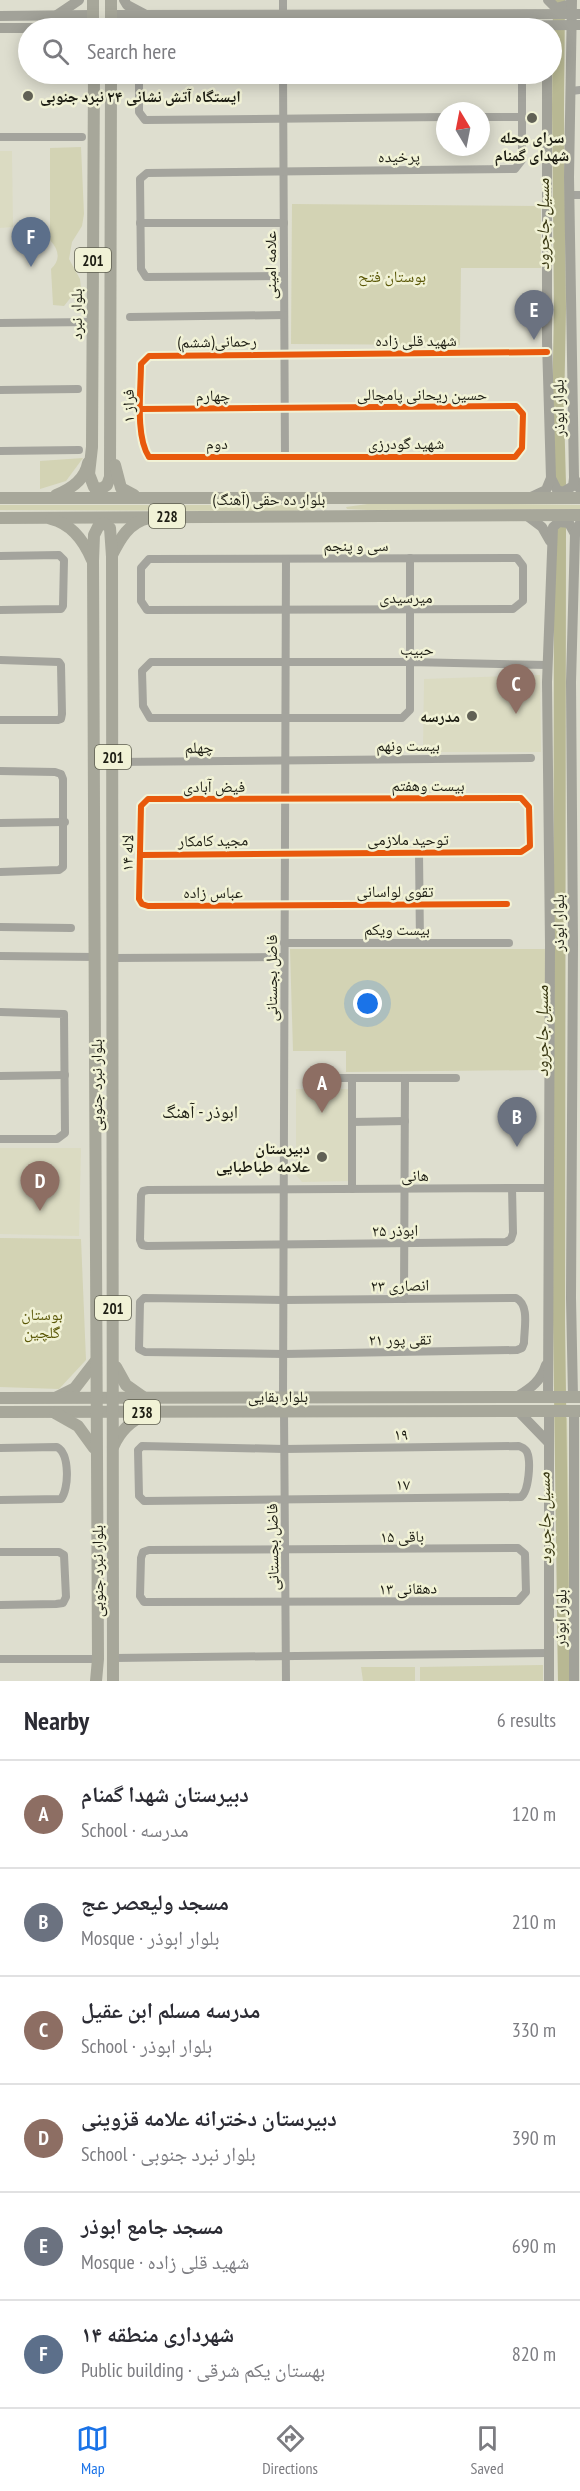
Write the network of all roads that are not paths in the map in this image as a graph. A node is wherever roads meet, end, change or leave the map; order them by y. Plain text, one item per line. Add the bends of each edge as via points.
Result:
1 (79, 0) edge
2 (93, 0) edge
3 (111, 0) edge
4 (124, 0) edge
5 (283, 0) edge
6 (572, 0) edge
7 (283, 14) junction
8 (56, 15) junction
9 (146, 15) junction
10 (0, 16) edge
11 (68, 18) edge
12 (93, 18) edge
13 (111, 18) edge
14 (134, 18) edge
15 (283, 18) edge
16 (504, 18) edge
17 (560, 18) edge
18 (562, 23) edge
19 (0, 28) edge
20 (18, 28) edge
21 (576, 43) edge
22 (94, 84) edge
23 (111, 84) edge
24 (140, 84) edge
25 (283, 84) edge
26 (522, 84) edge
27 (547, 84) edge
28 (575, 91) edge
29 (436, 117) edge
30 (490, 117) edge
31 (522, 117) junction
32 (284, 118) junction
33 (0, 137) edge
34 (82, 137) dead end
35 (284, 171) junction
36 (575, 195) edge
37 (140, 223) junction
38 (284, 223) junction
39 (576, 262) edge
40 (284, 276) junction
41 (284, 315) junction
42 (130, 316) dead end
43 (93, 322) junction
44 (0, 323) edge
45 (576, 351) edge
46 (547, 352) junction
47 (284, 354) junction
48 (149, 356) joint
49 (78, 389) dead end
50 (0, 390) edge
51 (285, 408) junction
52 (141, 409) junction
53 (110, 440) junction
54 (85, 448) junction
55 (522, 448) joint
56 (0, 451) edge
57 (148, 456) joint
58 (285, 457) junction
59 (551, 478) junction
60 (574, 478) junction
61 (580, 489) edge
62 (147, 497) junction
63 (315, 497) junction
64 (0, 498) edge
65 (35, 498) junction
66 (369, 498) junction
67 (532, 498) junction
68 (580, 498) edge
69 (532, 515) junction
70 (160, 516) junction
71 (290, 516) junction
72 (350, 516) junction
73 (580, 516) edge
74 (44, 517) junction
75 (0, 518) edge
76 (578, 528) edge
77 (552, 544) junction
78 (0, 556) edge
79 (112, 556) junction
80 (410, 558) junction
81 (286, 559) junction
82 (93, 561) junction
83 (523, 601) joint
84 (0, 610) edge
85 (147, 610) joint
86 (286, 610) junction
87 (410, 611) junction
88 (0, 660) edge
89 (285, 662) junction
90 (410, 662) junction
91 (576, 664) edge
92 (547, 665) junction
93 (285, 718) junction
94 (0, 720) edge
95 (531, 758) dead end
96 (285, 759) junction
97 (113, 762) junction
98 (0, 771) edge
99 (285, 800) junction
100 (143, 802) joint
101 (64, 822) junction
102 (0, 823) edge
103 (530, 846) joint
104 (285, 853) junction
105 (419, 853) junction
106 (141, 855) junction
107 (0, 872) edge
108 (142, 904) joint
109 (507, 904) dead end
110 (284, 905) junction
111 (420, 905) junction
112 (0, 927) edge
113 (71, 928) dead end
114 (284, 943) junction
115 (420, 943) junction
116 (509, 943) dead end
117 (0, 956) edge
118 (96, 957) junction
119 (284, 957) junction
120 (113, 958) junction
121 (0, 1012) edge
122 (65, 1075) junction
123 (0, 1076) edge
124 (340, 1078) dead end
125 (352, 1078) junction
126 (405, 1078) junction
127 (456, 1078) dead end
128 (577, 1106) edge
129 (405, 1121) junction
130 (352, 1122) junction
131 (0, 1139) edge
132 (512, 1188) junction
133 (547, 1188) junction
134 (576, 1188) edge
135 (352, 1189) junction
136 (405, 1189) junction
137 (284, 1190) junction
138 (404, 1243) junction
139 (284, 1244) junction
140 (142, 1245) joint
141 (576, 1298) edge
142 (404, 1299) junction
143 (284, 1300) junction
144 (517, 1350) joint
145 (141, 1352) joint
146 (284, 1354) junction
147 (113, 1355) junction
148 (547, 1359) junction
149 (95, 1362) junction
150 (576, 1370) edge
151 (518, 1396) junction
152 (551, 1396) junction
153 (574, 1397) edge
154 (0, 1398) edge
155 (53, 1398) junction
156 (95, 1398) junction
157 (145, 1398) junction
158 (283, 1398) junction
159 (113, 1399) junction
160 (519, 1411) junction
161 (565, 1411) edge
162 (0, 1412) edge
163 (51, 1412) junction
164 (95, 1412) junction
165 (113, 1412) junction
166 (153, 1412) junction
167 (284, 1412) junction
168 (578, 1441) edge
169 (549, 1443) junction
170 (0, 1448) edge
171 (113, 1448) junction
172 (284, 1449) junction
173 (96, 1450) junction
174 (521, 1497) joint
175 (141, 1499) joint
176 (285, 1499) junction
177 (0, 1500) edge
178 (285, 1550) junction
179 (0, 1552) edge
180 (526, 1592) joint
181 (142, 1600) joint
182 (286, 1603) junction
183 (0, 1605) edge
184 (549, 1653) junction
185 (286, 1656) junction
186 (577, 1657) edge
187 (0, 1659) edge
188 (98, 1659) junction
189 (114, 1659) junction
190 (96, 1681) edge
191 (113, 1681) edge
192 (286, 1681) edge
193 (549, 1681) edge
194 (574, 1681) edge

1 - 8 main road
2 - 12 main road
3 - 13 main road
4 - 9 main road
5 - 7 street
6 - 17 main road, بلوار ابوذر
7 - 9 main road
7 - 15 main road
7 - 16 main road
8 - 10 main road
8 - 11 main road
9 - 14 main road
18 - 21 main road, بلوار ابوذر
19 - 20 main road
21 - 28 main road, بلوار ابوذر via 571,61
22 - 43 main road, بلوار نبرد / 201
23 - 53 main road, 201
24 - 32 street via 139,112 145,120
25 - 32 street, علامه امینی
26 - 31 street
27 - 46 main road, بلوار ابوذر
28 - 36 main road, بلوار ابوذر
29 - 32 street
30 - 31 street
31 - 35 street, پرخیده via 522,160 515,169
32 - 35 street, علامه امینی
33 - 34 street
35 - 37 street, پرخیده via 147,173 140,179
35 - 38 street, علامه امینی
36 - 39 main road, بلوار ابوذر
37 - 38 street
37 - 40 street via 141,269 146,277
38 - 40 street, علامه امینی
39 - 45 main road, بلوار ابوذر
40 - 41 street, علامه امینی
41 - 42 street
41 - 47 street, علامه امینی
43 - 44 street
43 - 54 main road, بلوار نبرد / 201
45 - 60 main road, بلوار ابوذر
46 - 47 street, شهید قلی زاده
46 - 59 main road, بلوار ابوذر
47 - 48 street, رحمانی(ششم)
47 - 51 street, علامه امینی
48 - 52 street, فراز ۱ via 141,364
49 - 50 street
51 - 52 street, چهارم
51 - 55 street, حسین ریحانی پامچالی via 516,406 523,414
51 - 58 street, علامه امینی
52 - 57 street, فراز ۱ via 142,446
53 - 54 main road, 201 via 110,477 101,489 90,480
53 - 62 main road via 121,488
54 - 56 street
54 - 65 main road via 87,470 79,481 55,496
55 - 58 street, شهید گودرزی via 515,457
57 - 58 street, دوم
59 - 60 main road via 557,490 563,492 573,486
59 - 67 main road via 546,490
60 - 61 main road, بلوار ابوذر
62 - 63 main road, بلوار ده حقی (آهنگ) / 228
62 - 65 main road, بلوار ده حقی (آهنگ) / 228
63 - 66 main road, بلوار ده حقی (آهنگ) / 228
63 - 71 main road via 322,503 321,510
64 - 65 main road, بلوار ده حقی (آهنگ) / 228
66 - 67 main road, بلوار ده حقی (آهنگ) / 228
66 - 72 main road via 342,504 342,511
67 - 68 main road, 228
69 - 72 main road, بلوار ده حقی (آهنگ) / 228
69 - 73 main road, 228
69 - 77 main road
70 - 71 main road, بلوار ده حقی (آهنگ) / 228
70 - 74 main road, بلوار ده حقی (آهنگ) / 228
70 - 79 main road via 134,525
71 - 72 main road, بلوار ده حقی (آهنگ) / 228
74 - 75 main road, بلوار ده حقی (آهنگ) / 228
74 - 82 main road via 69,527
76 - 77 main road, بلوار ابوذر via 564,522 556,524
76 - 91 main road, بلوار ابوذر
77 - 92 main road, بلوار ابوذر
78 - 84 street via 62,556 64,560 61,609
79 - 82 main road, 201 via 110,528 104,523 94,535
79 - 97 main road, بلوار نبرد جنوبی / 201
80 - 81 street, سی و پنجم
80 - 83 street, سی و پنجم via 517,558 524,566
80 - 87 street
81 - 85 street, سی و پنجم via 149,559 141,568 141,601
81 - 86 street, فاضل بجستانی
82 - 118 main road, بلوار نبرد جنوبی / 201
83 - 87 street, میرسیدی via 513,609
85 - 86 street, میرسیدی
86 - 87 street, میرسیدی
86 - 89 street, فاضل بجستانی
87 - 90 street
88 - 94 street via 61,665 61,718
89 - 90 street, حبیب
89 - 93 street, فاضل بجستانی
89 - 93 street, حبیب via 151,662 142,672 143,706 150,718
90 - 92 street, حبیب
90 - 93 street via 410,710 402,718
91 - 128 main road, بلوار ابوذر
92 - 133 main road, بلوار ابوذر
93 - 96 street, فاضل بجستانی
95 - 96 street, بیست ونهم
96 - 97 street, چهلم
96 - 99 street, فاضل بجستانی
97 - 120 main road, بلوار نبرد جنوبی / 201
98 - 101 street via 61,774
99 - 100 street, فیض آبادی
99 - 103 street, بیست وهفتم via 521,798 529,807
99 - 104 street, فاضل بجستانی
100 - 106 street, لاله ۱۴
101 - 102 street
101 - 107 street via 63,867
103 - 105 street, توحید ملازمی via 521,852
104 - 105 street, توحید ملازمی
104 - 106 street, مجید کامکار
104 - 110 street, فاضل بجستانی
105 - 111 street, توحید ملازمی
106 - 108 street, لاله ۱۴
108 - 110 street, عباس زاده
109 - 111 street, تقوی لواسانی
110 - 111 street, تقوی لواسانی
110 - 114 street, فاضل بجستانی
111 - 115 street, توحید ملازمی
112 - 113 street
114 - 115 street, بیست ویکم
114 - 119 street, فاضل بجستانی
115 - 116 street, بیست ویکم
117 - 118 street
118 - 149 main road, بلوار نبرد جنوبی / 201
119 - 120 street
119 - 137 street, فاضل بجستانی
120 - 147 main road, بلوار نبرد جنوبی / 201
121 - 122 street via 64,1014
122 - 123 street
122 - 131 street via 65,1133 57,1139
124 - 125 street
125 - 126 street
125 - 130 street
126 - 127 street
126 - 129 street
128 - 134 main road, بلوار ابوذر via 573,1147
129 - 130 street
129 - 136 street
130 - 135 street
132 - 133 street, هانی
132 - 136 street, هانی
132 - 138 street, ابوذر ۲۵ via 513,1233 506,1242
133 - 148 main road, بلوار ابوذر
134 - 141 main road, بلوار ابوذر
135 - 136 street, هانی
135 - 137 street, هانی
136 - 138 street
137 - 139 street, فاضل بجستانی
137 - 140 street, هانی via 142,1191
138 - 139 street, ابوذر ۲۵
138 - 142 street
139 - 140 street, ابوذر ۲۵
139 - 143 street, فاضل بجستانی
141 - 150 main road, بلوار ابوذر
142 - 143 street, انصاری ۲۳
142 - 144 street, انصاری ۲۳ via 516,1298 525,1307 524,1343
143 - 145 street, انصاری ۲۳ via 141,1299
143 - 146 street, فاضل بجستانی
144 - 146 street, تقی پور ۲۱
145 - 146 street, تقی پور ۲۱
146 - 158 street, فاضل بجستانی
147 - 157 main road via 126,1385
147 - 159 main road, بلوار نبرد جنوبی / 201
148 - 151 main road via 543,1375
148 - 152 main road, بلوار ابوذر
149 - 155 main road via 75,1388
149 - 156 main road, بلوار نبرد جنوبی / 201
150 - 153 main road, بلوار ابوذر
151 - 152 main road, بلوار بقایی / 238
151 - 158 main road, بلوار بقایی / 238
152 - 153 main road, 238
152 - 161 main road
153 - 161 main road
154 - 155 main road, بلوار بقایی / 238
155 - 156 main road, بلوار بقایی / 238
156 - 159 main road, بلوار بقایی / 238
156 - 164 main road, بلوار نبرد جنوبی / 201
157 - 158 main road, بلوار بقایی / 238
157 - 159 main road, بلوار بقایی / 238
158 - 167 main road
159 - 165 main road, بلوار نبرد جنوبی / 201
160 - 161 main road, بلوار بقایی / 238
160 - 167 main road, بلوار بقایی / 238
160 - 169 main road
161 - 168 main road, بلوار ابوذر
161 - 169 main road, بلوار ابوذر
162 - 163 main road, بلوار بقایی / 238
163 - 164 main road, بلوار بقایی / 238
163 - 173 main road via 78,1426
164 - 165 main road, بلوار بقایی / 238
164 - 173 main road, بلوار نبرد جنوبی / 201
165 - 166 main road, بلوار بقایی / 238
165 - 171 main road, بلوار نبرد جنوبی / 201
166 - 167 main road, بلوار بقایی / 238
166 - 171 main road via 129,1424
167 - 172 street, فاضل بجستانی
168 - 186 main road, بلوار ابوذر
169 - 184 main road, بلوار ابوذر
170 - 177 street via 57,1447 66,1456 65,1493 61,1499
171 - 189 main road, بلوار نبرد جنوبی / 201
172 - 174 street, ۱۹ via 519,1446 528,1455 527,1488
172 - 175 street, ۱۹ via 140,1447
172 - 176 street, فاضل بجستانی
173 - 188 main road, بلوار نبرد جنوبی / 201
174 - 176 street, ۱۷
175 - 176 street, ۱۷
176 - 178 street, فاضل بجستانی
178 - 180 street, باقی ۱۵ via 518,1548 525,1554
178 - 181 street, باقی ۱۵ via 143,1552
178 - 182 street, فاضل بجستانی
179 - 183 street via 64,1555 66,1597 63,1603
180 - 182 street, دهقانی ۱۳ via 518,1601
181 - 182 street, دهقانی ۱۳
182 - 185 street, فاضل بجستانی
184 - 185 street
184 - 193 main road, بلوار ابوذر
185 - 189 street
185 - 192 street, فاضل بجستانی
186 - 194 main road, بلوار ابوذر
187 - 188 street
188 - 190 main road, بلوار نبرد جنوبی / 201
189 - 191 main road, بلوار نبرد جنوبی / 201

